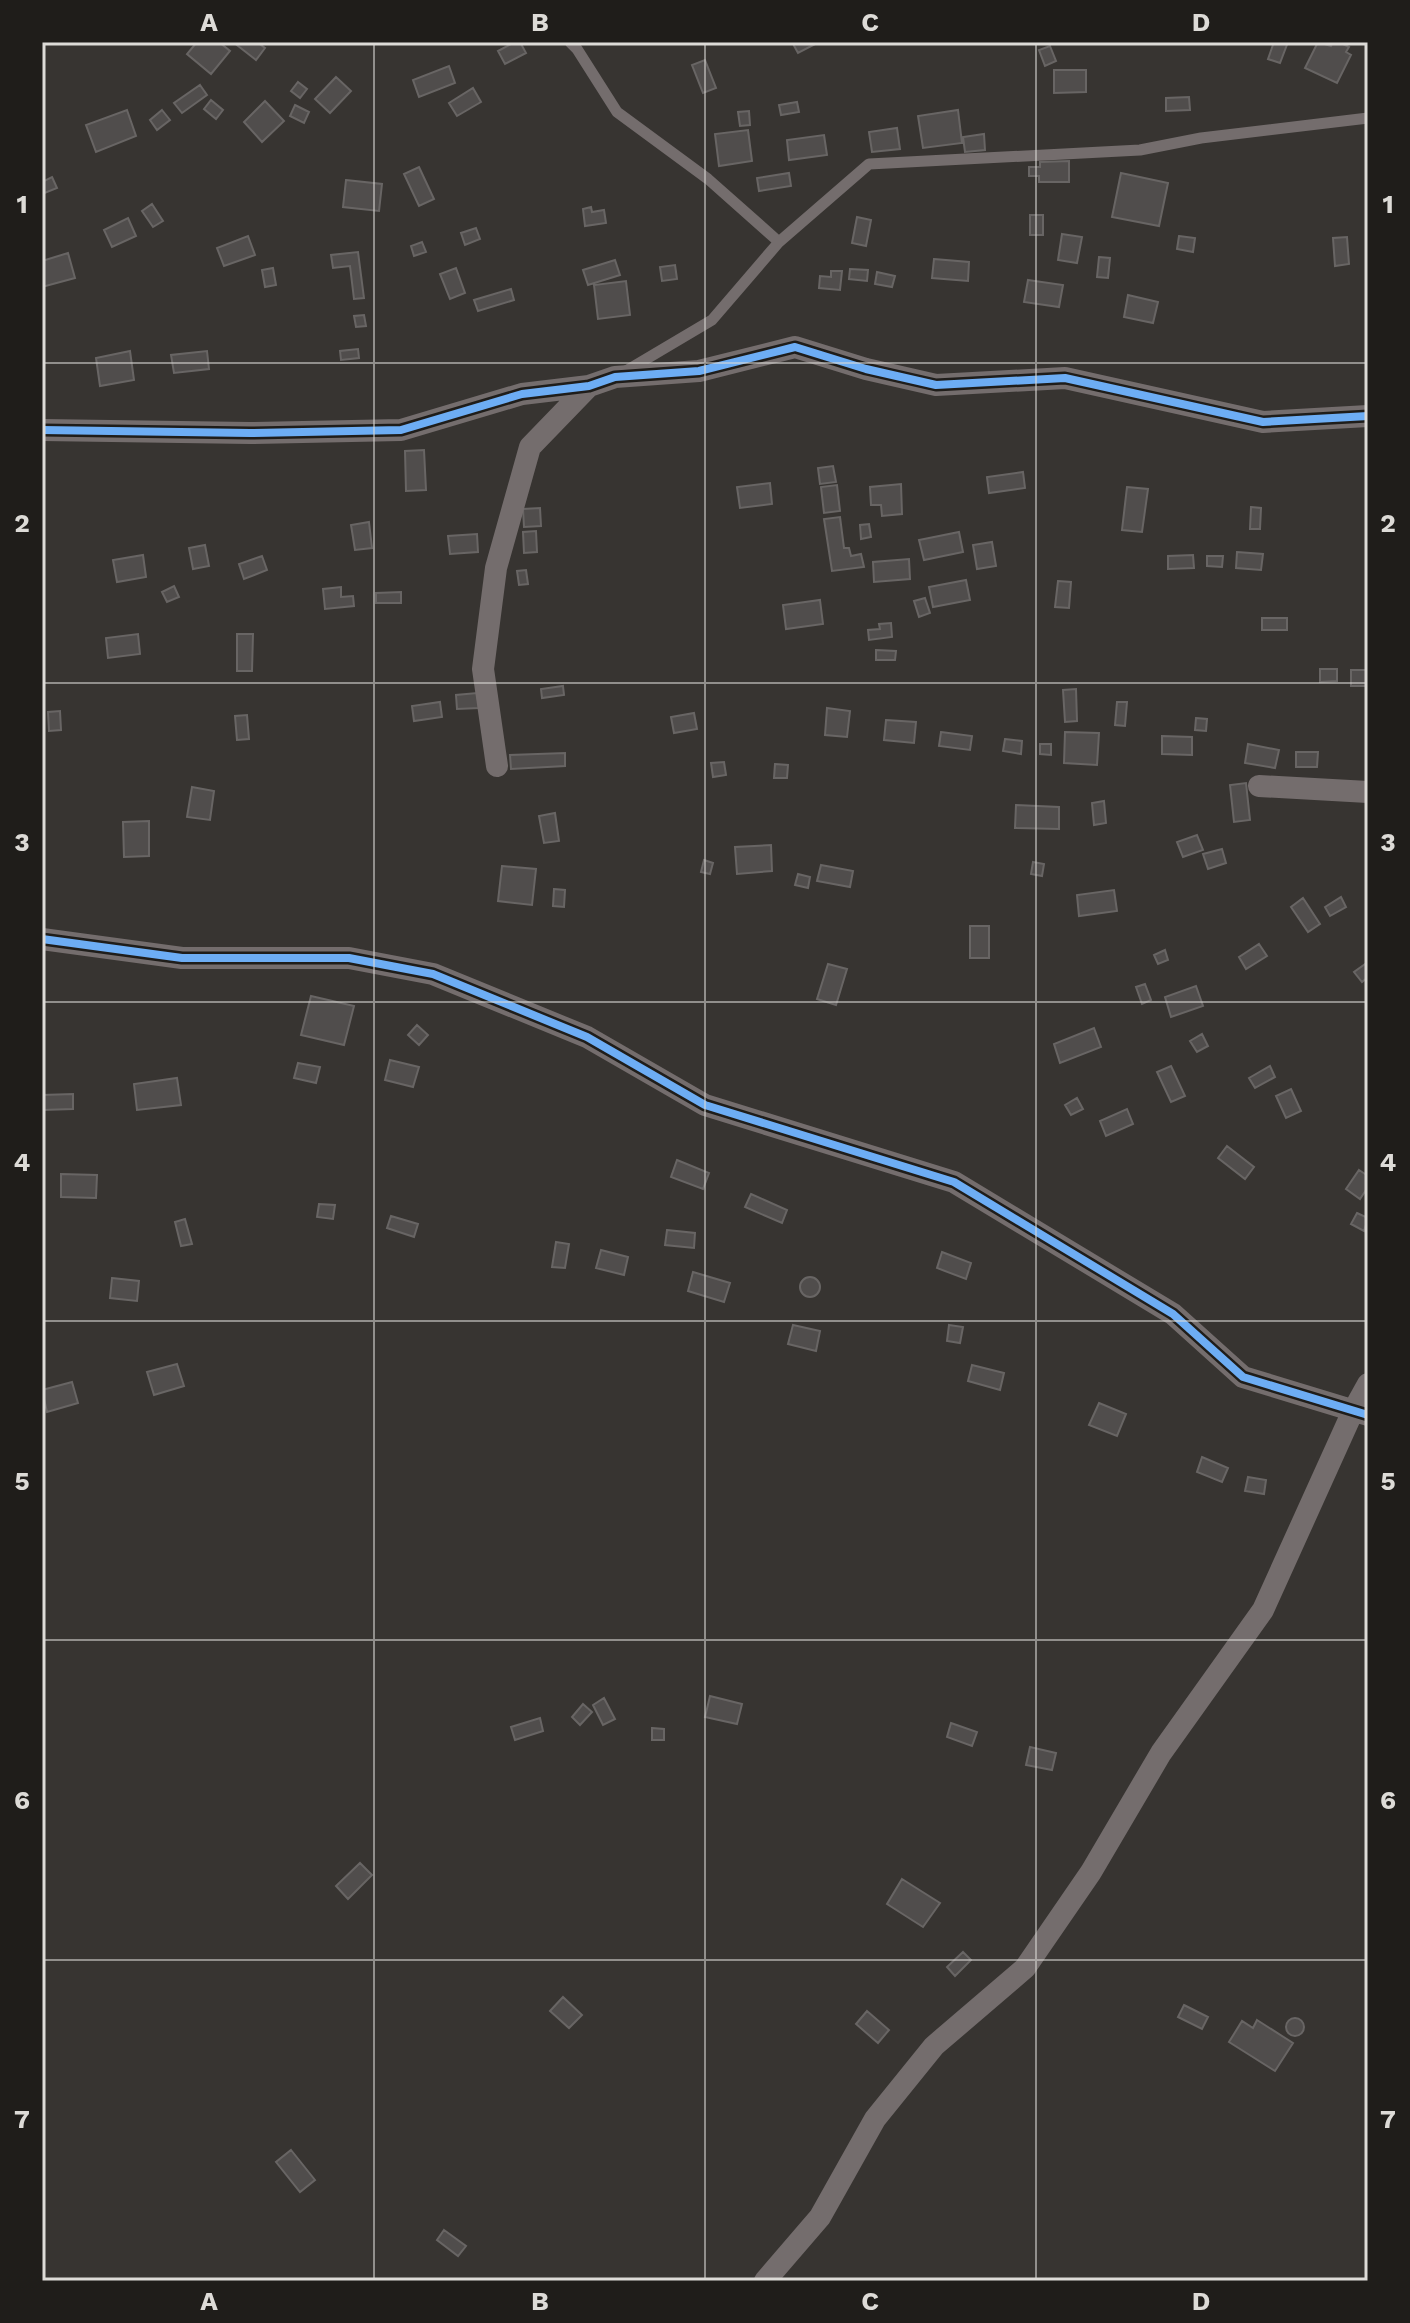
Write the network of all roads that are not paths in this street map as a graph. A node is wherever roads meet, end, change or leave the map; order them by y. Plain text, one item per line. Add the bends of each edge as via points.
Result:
1 (570, 42) edge
2 (1368, 118) edge
3 (779, 242) junction
4 (615, 377) junction
5 (589, 386) junction
6 (1368, 416) edge
7 (42, 430) edge
8 (497, 766) dead end
9 (1259, 786) dead end
10 (1368, 792) edge
11 (42, 939) edge
12 (1368, 1384) edge
13 (1361, 1413) edge
14 (765, 2281) edge

1 - 3 lane via 617,112 708,179
2 - 3 lane via 1140,150 869,164
3 - 4 lane via 712,320
4 - 5 street
4 - 6 street via 699,371 795,347 936,385 1065,378 1263,422
5 - 7 street via 522,394 401,430
5 - 8 street via 530,447 496,568 483,669
9 - 10 street
11 - 13 street via 182,958 349,958 433,974 587,1037 705,1105 954,1182 1173,1314 1243,1377
12 - 13 street
13 - 14 street via 1263,1610 1161,1753 1091,1872 1025,1968 934,2046 875,2119 820,2217

